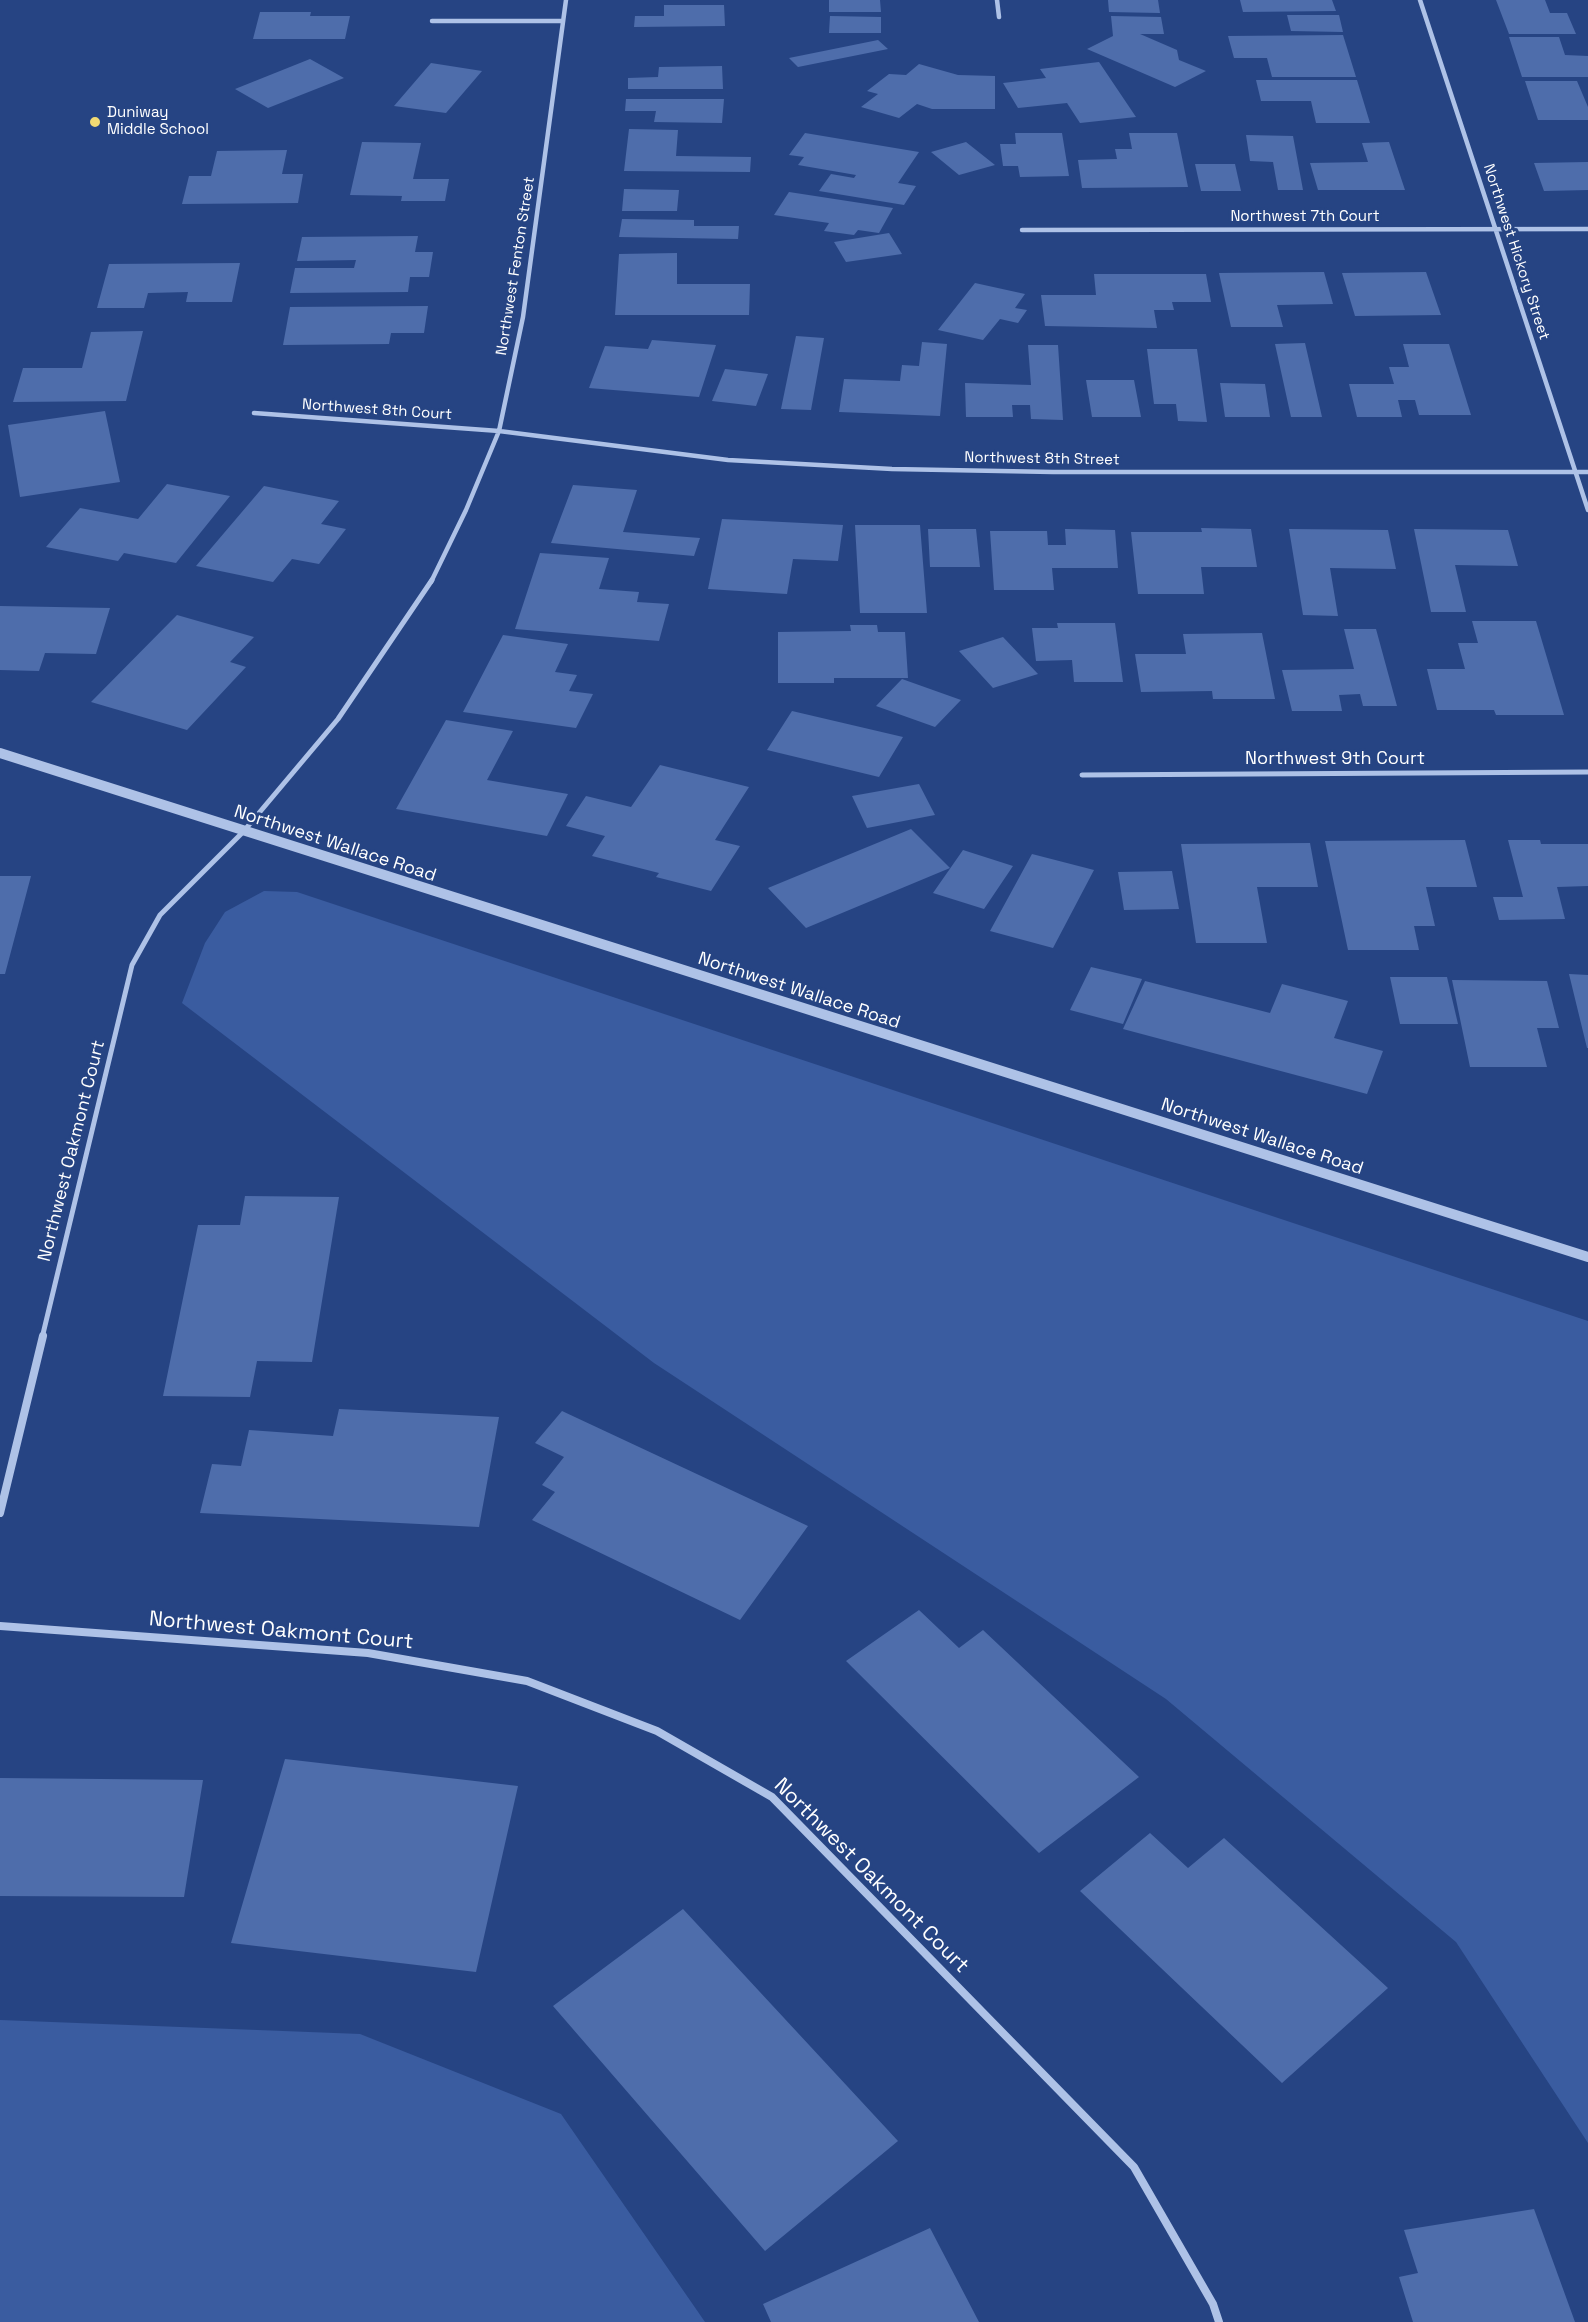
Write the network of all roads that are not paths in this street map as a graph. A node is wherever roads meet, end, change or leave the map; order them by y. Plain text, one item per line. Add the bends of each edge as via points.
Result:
1 (566, 0) edge
2 (997, 0) edge
3 (1420, 0) edge
4 (999, 16) dead end
5 (432, 21) dead end
6 (564, 21) junction
7 (1496, 229) junction
8 (1588, 229) edge
9 (1022, 230) dead end
10 (254, 413) dead end
11 (499, 430) junction
12 (1575, 472) junction
13 (1588, 472) edge
14 (1588, 510) edge
15 (0, 753) edge
16 (1588, 772) edge
17 (1082, 775) dead end
18 (243, 832) junction
19 (1588, 1257) edge
20 (0, 1513) edge
21 (0, 1626) edge
22 (1219, 2322) edge

1 - 6 street, Northwest Fenton Street
2 - 4 street
3 - 7 street, Northwest Hickory Street
5 - 6 street
6 - 11 street, Northwest Fenton Street via 523,317
7 - 8 street, Northwest 7th Court
7 - 9 street, Northwest 7th Court
7 - 12 street, Northwest Hickory Street
10 - 11 street, Northwest 8th Court
11 - 12 street, Northwest 8th Street via 728,460 892,469
11 - 18 street, Northwest Fenton Street via 435,576 338,719
12 - 13 street, Northwest 8th Street
12 - 14 street, Northwest Hickory Street
15 - 18 street, Northwest Wallace Road
16 - 17 street, Northwest 9th Court
18 - 19 street, Northwest Wallace Road
18 - 20 street, Northwest Oakmont Court via 160,915 132,965
21 - 22 street, Northwest Oakmont Court via 368,1653 527,1681 657,1731 772,1797 1134,2167 1213,2304

